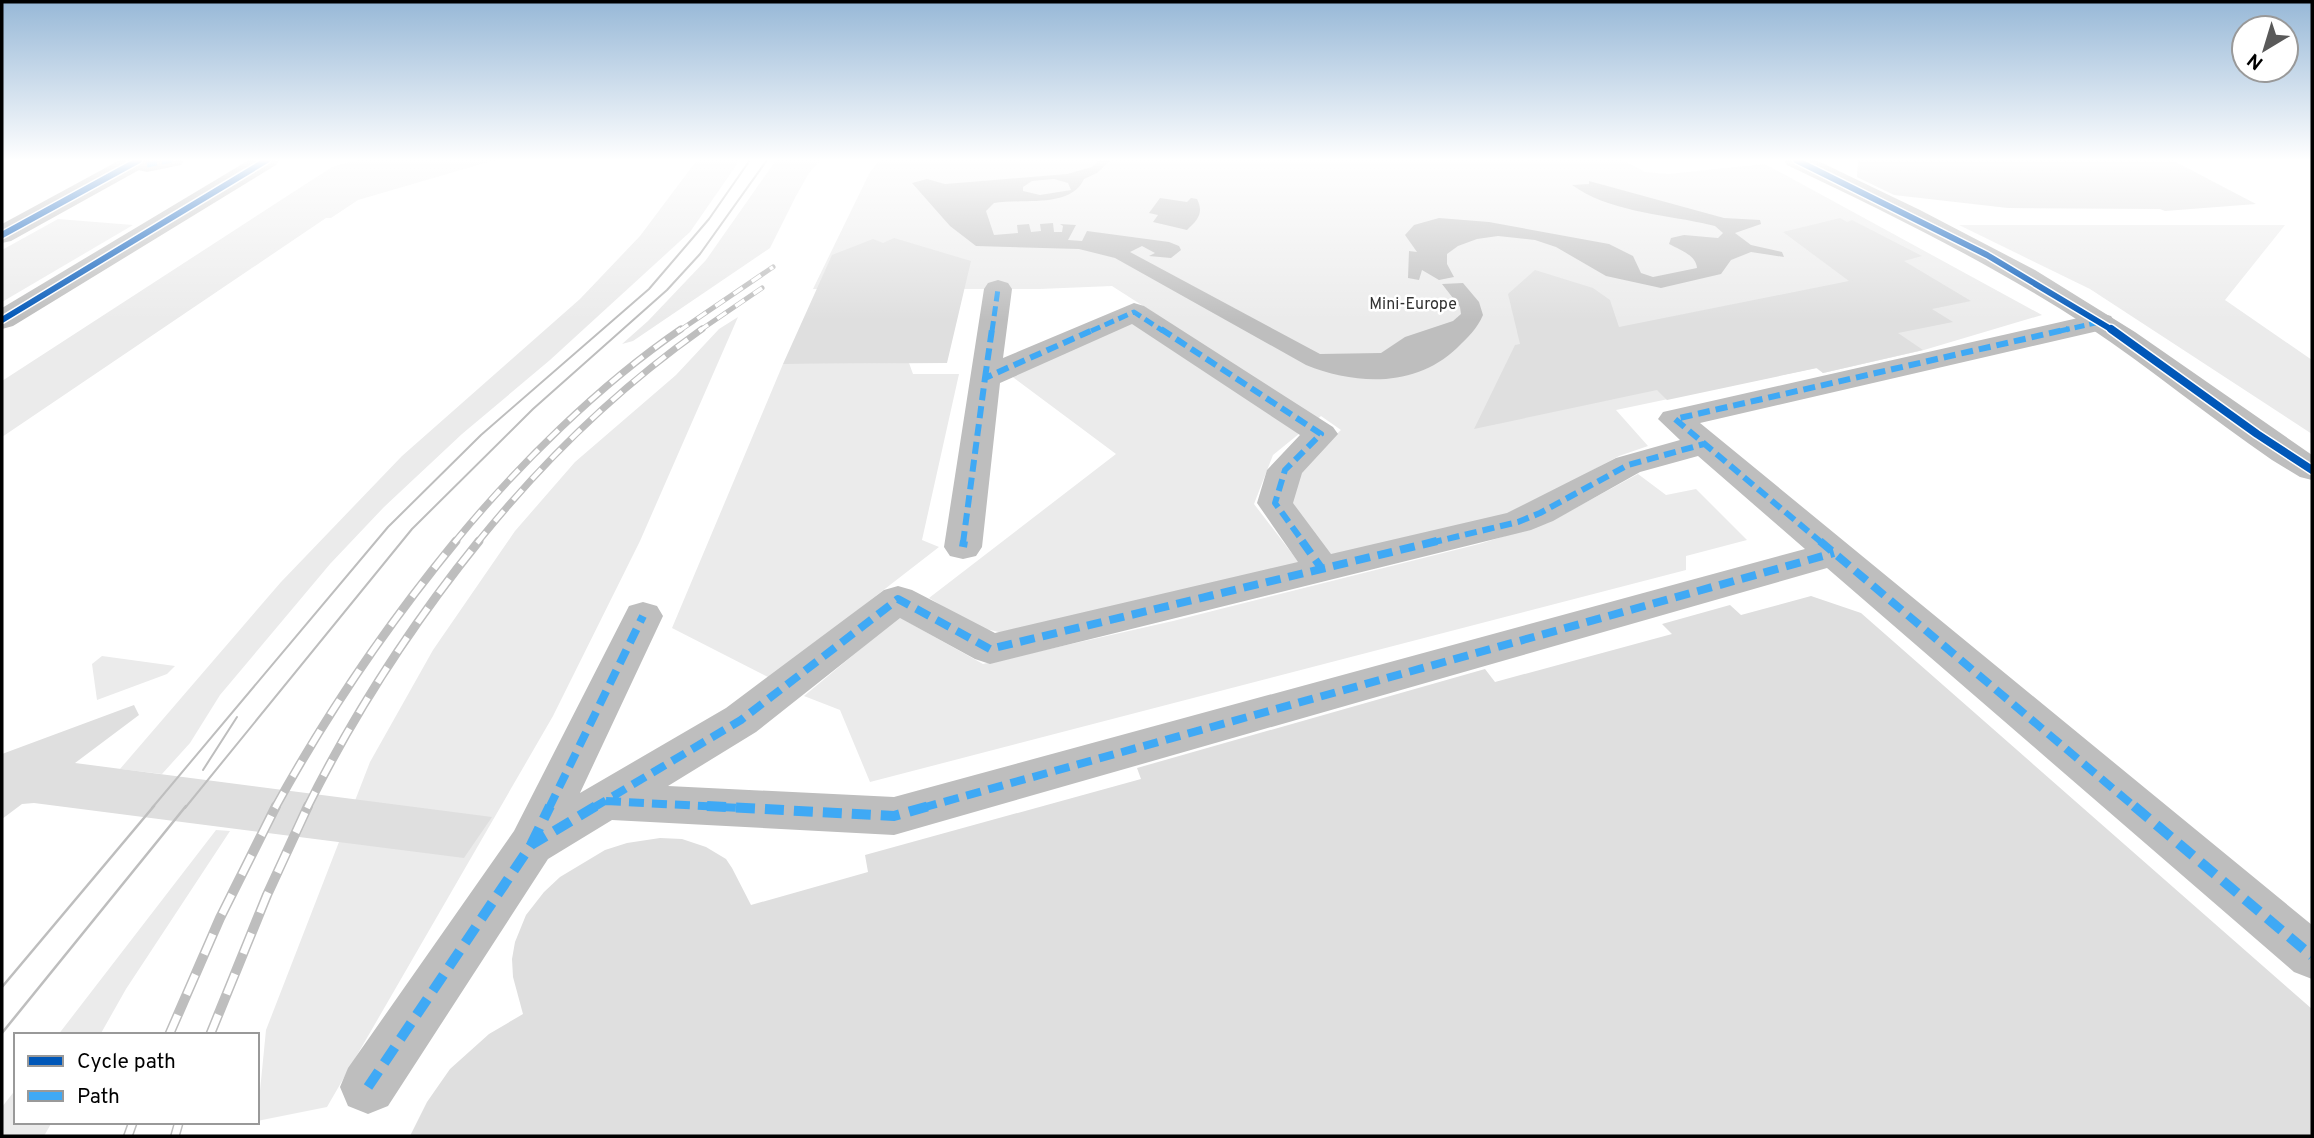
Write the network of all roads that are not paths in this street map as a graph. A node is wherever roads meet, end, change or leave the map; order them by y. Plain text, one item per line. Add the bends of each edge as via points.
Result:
1 (44, 213) edge
2 (180, 213) edge
3 (1901, 213) edge
4 (2, 235) edge
5 (998, 289) dead end
6 (2, 320) edge
7 (2100, 322) junction
8 (985, 378) junction
9 (1704, 444) junction
10 (2312, 470) edge
11 (963, 547) dead end
12 (1834, 553) junction
13 (1322, 569) junction
14 (643, 616) dead end
15 (606, 801) junction
16 (531, 845) junction
17 (2312, 956) edge
18 (368, 1087) dead end

1 - 4 street
2 - 6 street
3 - 7 street
5 - 8 street
7 - 9 street via 1675,419
7 - 10 street
8 - 11 street
8 - 13 street via 1135,312 1321,434 1285,470 1276,503
9 - 12 street
9 - 13 street via 1628,465 1518,522
12 - 15 street via 894,816
12 - 17 street
13 - 15 street via 990,649 898,599 741,720
14 - 16 street
15 - 16 street
16 - 18 street

